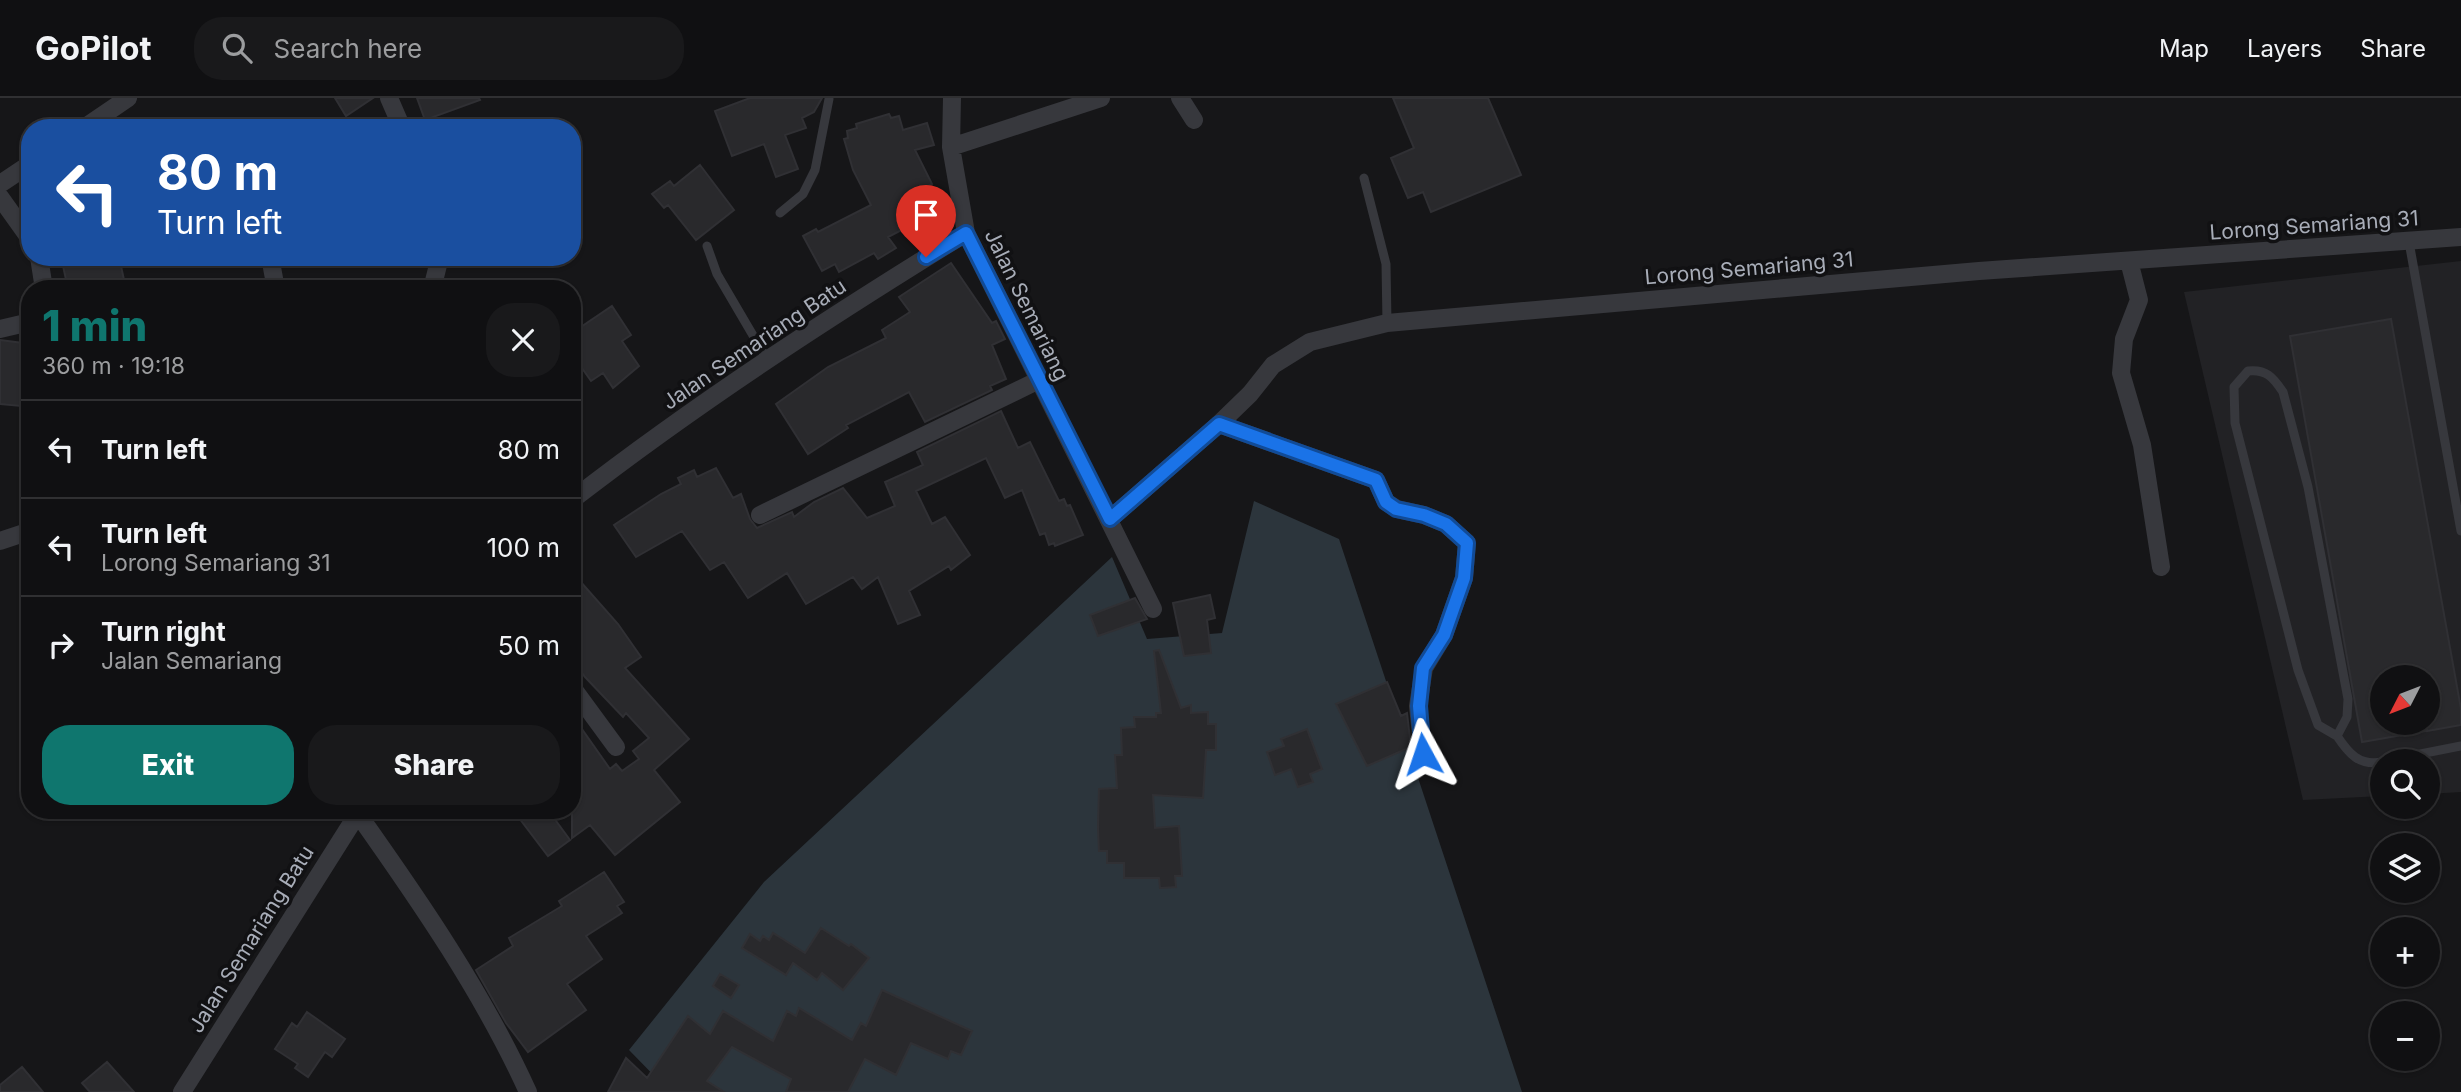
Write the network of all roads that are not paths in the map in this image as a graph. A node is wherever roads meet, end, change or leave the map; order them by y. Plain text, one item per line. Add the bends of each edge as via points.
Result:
1 (128, 98) edge
2 (389, 98) edge
3 (831, 98) edge
4 (952, 98) edge
5 (1101, 98) edge
6 (1180, 98) edge
7 (97, 119) edge
8 (398, 119) edge
9 (1194, 120) dead end
10 (951, 146) junction
11 (21, 170) edge
12 (1364, 178) dead end
13 (0, 184) edge
14 (0, 197) edge
15 (780, 213) dead end
16 (21, 226) edge
17 (966, 233) junction
18 (2461, 237) edge
19 (2409, 242) junction
20 (708, 246) dead end
21 (2129, 261) junction
22 (1387, 323) junction
23 (21, 324) edge
24 (0, 329) edge
25 (768, 361) junction
26 (1039, 380) junction
27 (1219, 424) junction
28 (581, 493) edge
29 (760, 515) dead end
30 (1110, 519) junction
31 (2461, 531) edge
32 (21, 534) edge
33 (0, 541) edge
34 (2161, 567) dead end
35 (1153, 609) dead end
36 (581, 699) edge
37 (2337, 736) junction
38 (2461, 746) edge
39 (616, 747) dead end
40 (2440, 750) edge
41 (1423, 754) dead end
42 (2370, 764) edge
43 (355, 819) edge
44 (364, 819) edge
45 (182, 1092) edge
46 (528, 1092) edge

1 - 7 street
2 - 8 street
3 - 15 lane via 815,170 803,194
4 - 10 street, Jalan Semariang
5 - 10 street
6 - 9 street
10 - 17 street, Jalan Semariang
11 - 13 street
12 - 22 lane via 1386,264
14 - 16 street
17 - 25 street, Jalan Semariang Batu
17 - 26 street, Jalan Semariang
18 - 19 street, Lorong Semariang 31
19 - 21 street, Lorong Semariang 31
19 - 31 lane
20 - 25 lane via 717,274
21 - 22 street, Lorong Semariang 31
21 - 34 street via 2138,300 2124,339 2121,373 2142,445
22 - 27 street, Lorong Semariang 31 via 1310,342 1273,365
23 - 24 street
25 - 28 street, Jalan Semariang Batu
26 - 29 street
26 - 30 street, Jalan Semariang
27 - 30 street, Lorong Semariang 31
27 - 41 street via 1376,480 1386,502 1396,509 1446,524 1467,543 1464,578 1444,635 1423,668 1419,706
30 - 35 street, Jalan Semariang
32 - 33 street
36 - 39 street
37 - 37 lane via 2347,717 2348,699 2308,486 2283,392 2261,369 2248,371 2234,387 2235,423 2298,670 2318,725
37 - 42 lane via 2351,757
38 - 40 lane
43 - 45 street, Jalan Semariang Batu
44 - 46 street via 427,912 509,1048

